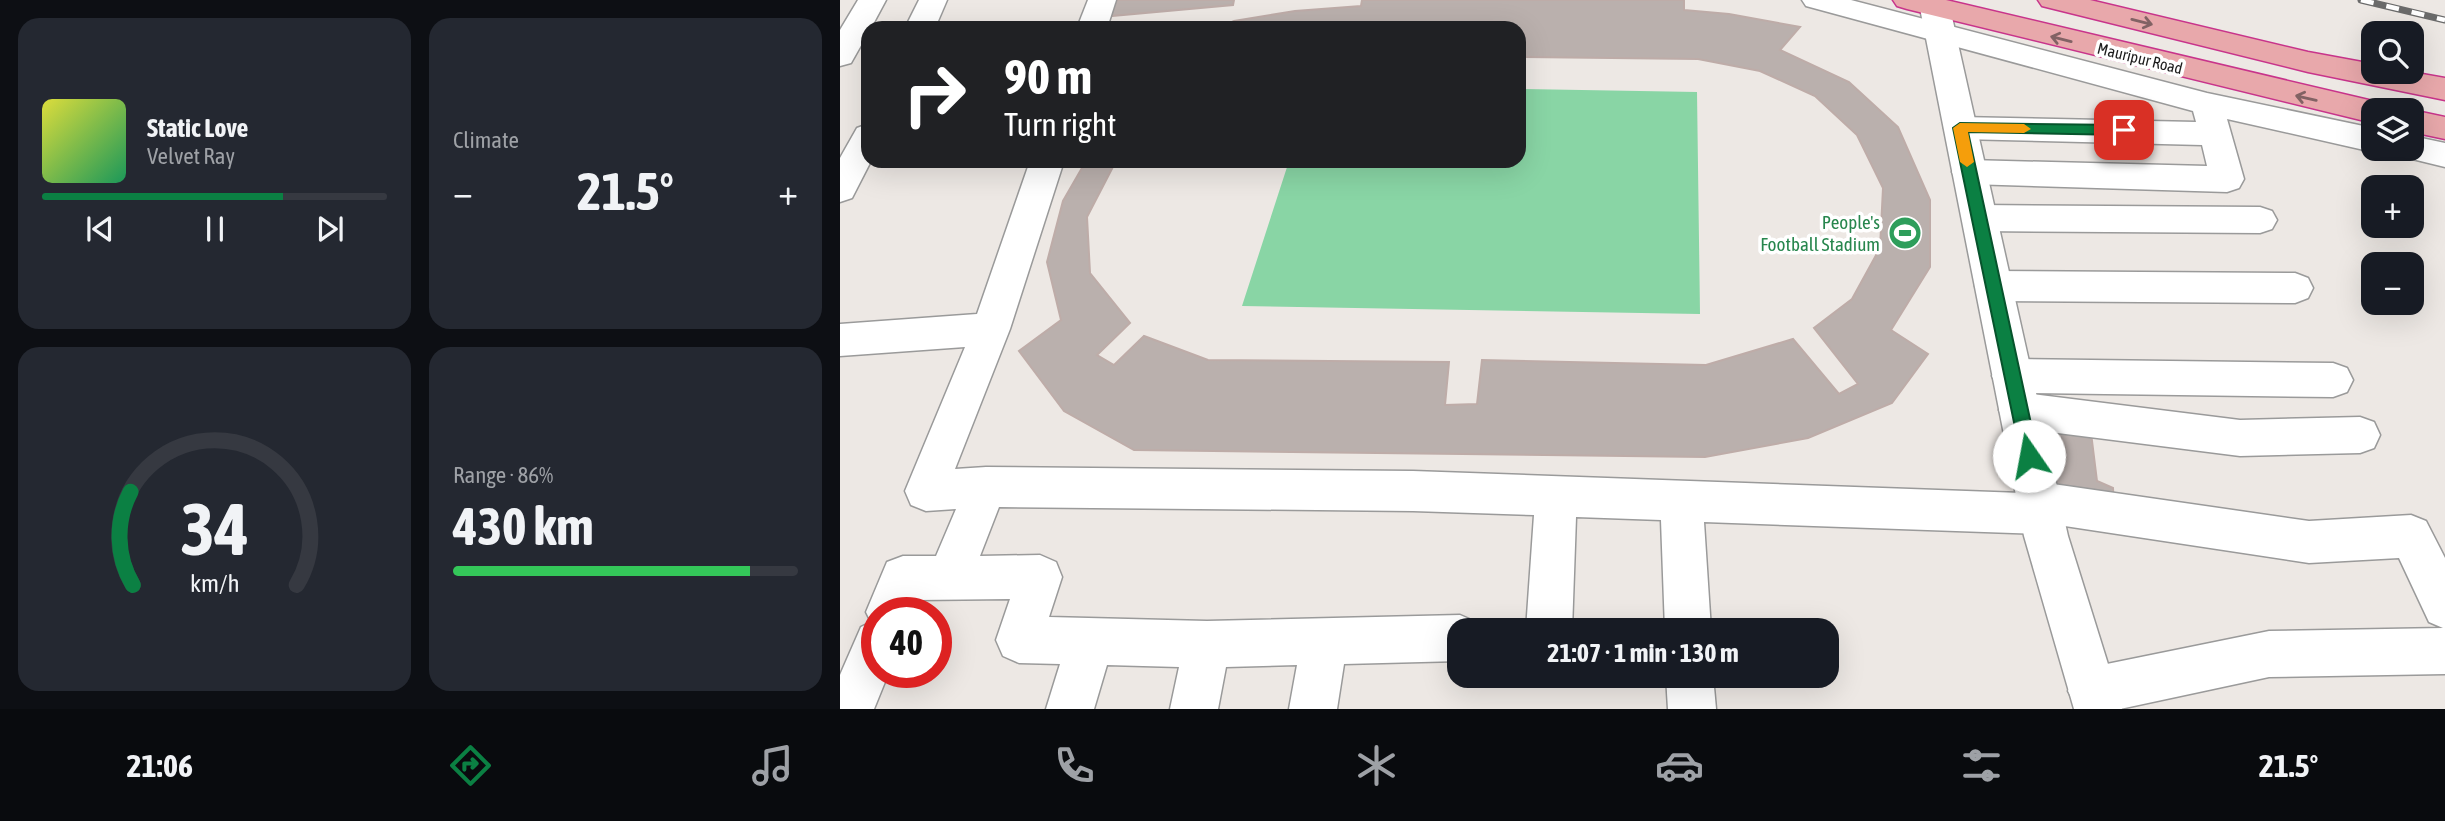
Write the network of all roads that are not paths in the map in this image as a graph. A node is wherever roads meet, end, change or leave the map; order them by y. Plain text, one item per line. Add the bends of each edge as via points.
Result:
1 (873, 0) edge
2 (933, 0) edge
3 (1102, 0) edge
4 (1816, 0) edge
5 (2052, 0) edge
6 (1927, 14) edge
7 (923, 21) edge
8 (1094, 21) edge
9 (840, 56) edge
10 (2445, 89) edge
11 (2361, 109) edge
12 (2211, 119) junction
13 (2424, 124) edge
14 (1960, 128) junction
15 (2445, 128) edge
16 (2361, 138) edge
17 (861, 149) edge
18 (2424, 151) edge
19 (2445, 155) edge
20 (1045, 168) edge
21 (1969, 172) junction
22 (840, 189) edge
23 (1979, 218) junction
24 (2260, 220) dead end
25 (1993, 286) junction
26 (2295, 288) dead end
27 (991, 329) junction
28 (845, 349) edge
29 (2333, 380) dead end
30 (2016, 393) junction
31 (2360, 435) dead end
32 (986, 487) junction
33 (1556, 497) junction
34 (1681, 501) junction
35 (2040, 508) junction
36 (949, 578) junction
37 (895, 597) edge
38 (2445, 606) edge
39 (1550, 618) edge
40 (1687, 618) edge
41 (1447, 638) edge
42 (1324, 640) junction
43 (1091, 641) junction
44 (1207, 644) junction
45 (2445, 652) edge
46 (861, 682) edge
47 (1691, 688) edge
48 (2090, 704) edge
49 (850, 709) edge
50 (1070, 709) edge
51 (1194, 709) edge
52 (1313, 709) edge
53 (1692, 709) edge

1 - 9 street
2 - 7 street
3 - 8 street
4 - 6 street
5 -> 10 highway, Mauripur Road via 2308,62
11 -> 6 highway, Mauripur Road
6 - 12 street
6 - 14 street
12 - 14 street
12 - 16 street
12 - 21 street via 2227,179
13 - 15 highway
14 - 21 street
17 - 22 street
18 - 19 street
20 - 27 street
21 - 23 street
23 - 24 street
23 - 25 street
25 - 26 street
25 - 30 street
27 - 28 street
27 - 32 street via 926,491
29 - 30 street
30 - 31 street via 2240,438
30 - 35 street
32 - 33 street
32 - 36 street
33 - 34 street
33 - 39 street
34 - 35 street
34 - 40 street
35 - 38 street via 2309,542 2411,536
35 - 48 street
36 - 37 street via 903,578
36 - 43 street via 1040,577 1019,640
41 - 42 street
42 - 44 street
42 - 52 street
43 - 44 street
43 - 50 street
44 - 51 street
45 - 48 street via 2269,654
46 - 49 street
47 - 53 street

